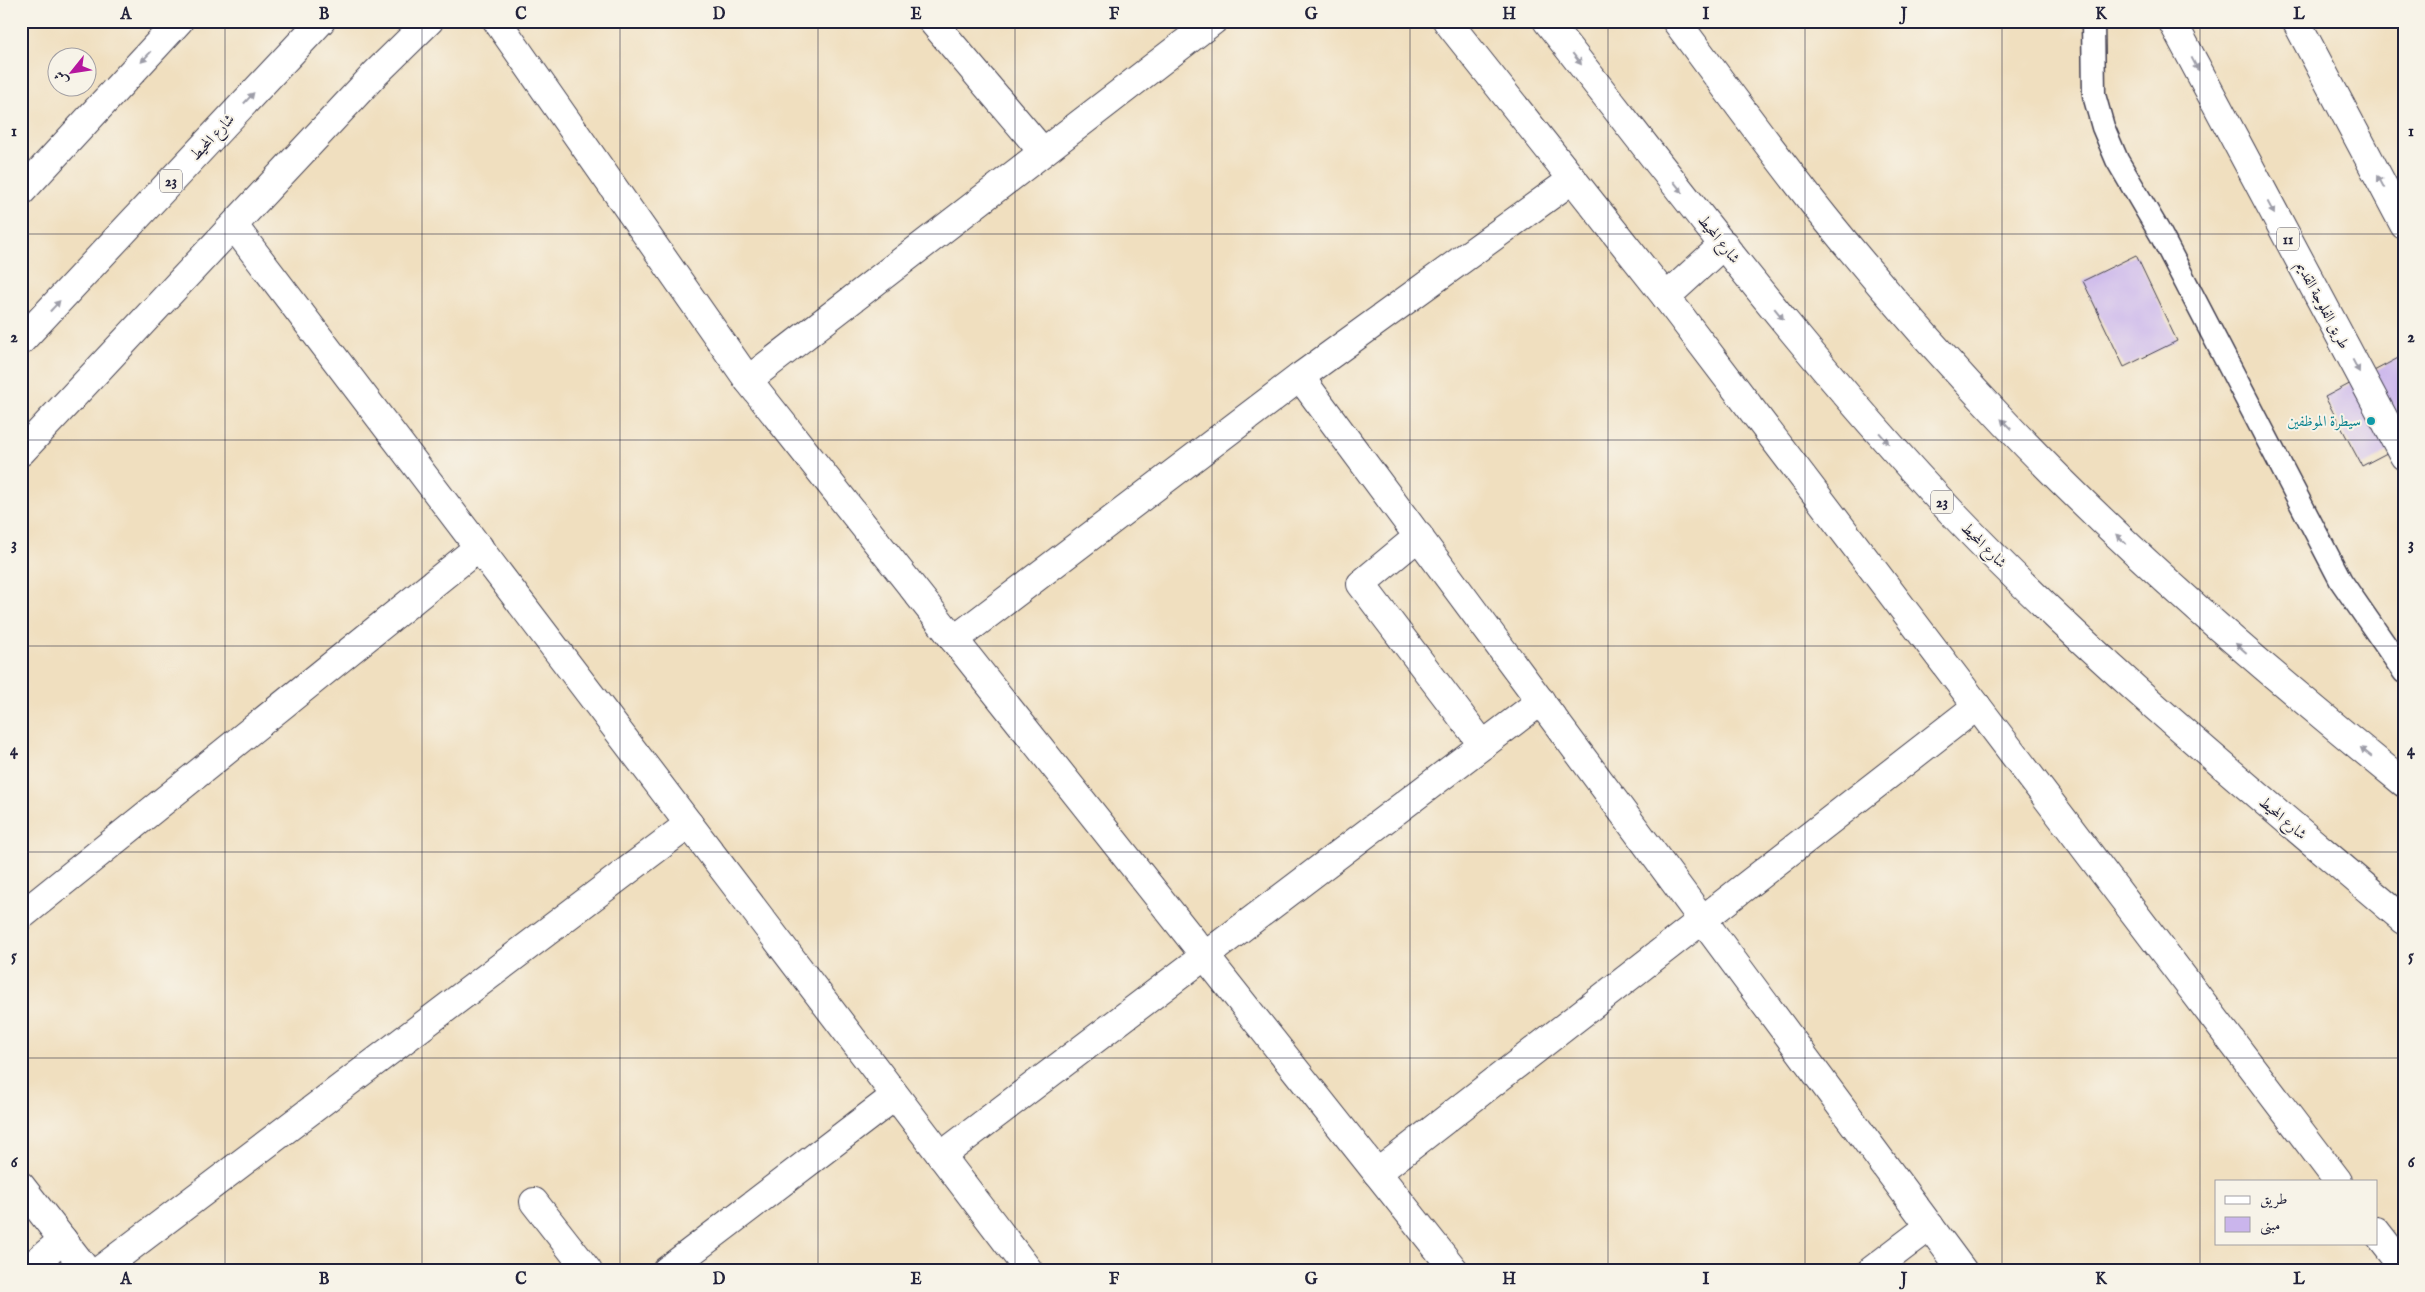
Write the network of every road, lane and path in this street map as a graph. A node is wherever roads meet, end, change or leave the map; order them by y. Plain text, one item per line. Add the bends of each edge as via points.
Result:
1 (179, 21) edge
2 (321, 21) edge
3 (429, 21) edge
4 (497, 21) edge
5 (932, 21) edge
6 (1212, 21) edge
7 (1447, 21) edge
8 (1547, 21) edge
9 (1676, 21) edge
10 (2093, 21) edge
11 (2172, 21) edge
12 (2296, 21) edge
13 (1043, 152) junction
14 (1573, 179) junction
15 (21, 192) edge
16 (2404, 225) edge
17 (234, 226) junction
18 (1724, 244) junction
19 (1666, 297) junction
20 (21, 341) edge
21 (1300, 377) junction
22 (748, 380) junction
23 (21, 452) edge
24 (2404, 456) edge
25 (1419, 536) junction
26 (478, 547) junction
27 (954, 640) junction
28 (2404, 672) edge
29 (1541, 700) junction
30 (1977, 706) junction
31 (1482, 745) junction
32 (2404, 783) edge
33 (689, 824) junction
34 (21, 916) edge
35 (1704, 920) junction
36 (2404, 920) edge
37 (1204, 954) junction
38 (895, 1096) junction
39 (941, 1156) junction
40 (1377, 1173) junction
41 (2337, 1180) edge
42 (21, 1186) edge
43 (534, 1202) dead end
44 (1930, 1226) junction
45 (2378, 1234) edge
46 (63, 1240) junction
47 (2404, 1267) edge
48 (25, 1271) edge
49 (87, 1271) edge
50 (99, 1271) edge
51 (588, 1271) edge
52 (666, 1271) edge
53 (1028, 1271) edge
54 (1455, 1271) edge
55 (1871, 1271) edge
56 (1963, 1271) edge

1 -> 15 main road
20 -> 2 main road, شارع المحيط / 23
3 - 17 main road via 375,74
4 - 22 main road
5 - 13 main road
6 - 13 main road
7 - 14 main road
8 -> 18 main road, شارع المحيط / 23
32 -> 9 main road via 2265,670 2176,590 2005,424 1829,223
10 - 28 lane via 2094,94 2117,160 2162,235 2341,582
11 -> 24 main road, طريق الفلوجة القديم / 11
16 -> 12 main road
13 - 22 main road
14 - 19 main road
14 - 21 main road
17 - 23 main road
17 - 26 main road
18 - 19 main road
18 -> 36 main road, شارع المحيط / 23 via 1888,444 2040,602 2132,688
19 - 30 main road
21 - 25 main road
21 - 27 main road
22 - 27 main road
25 - 29 main road
25 - 31 main road via 1361,584
26 - 33 main road
26 - 34 main road
27 - 37 main road
29 - 31 main road
29 - 35 main road
30 - 35 main road
30 - 41 main road
31 - 37 main road
33 - 38 main road
33 - 50 main road
35 - 40 main road
35 - 44 main road
37 - 39 main road
37 - 40 main road
38 - 39 main road
38 - 52 main road
39 - 53 main road
40 - 54 main road
42 - 46 main road
43 - 51 main road
44 - 55 main road
44 - 56 main road
45 - 47 main road
46 - 48 main road
46 - 49 main road

